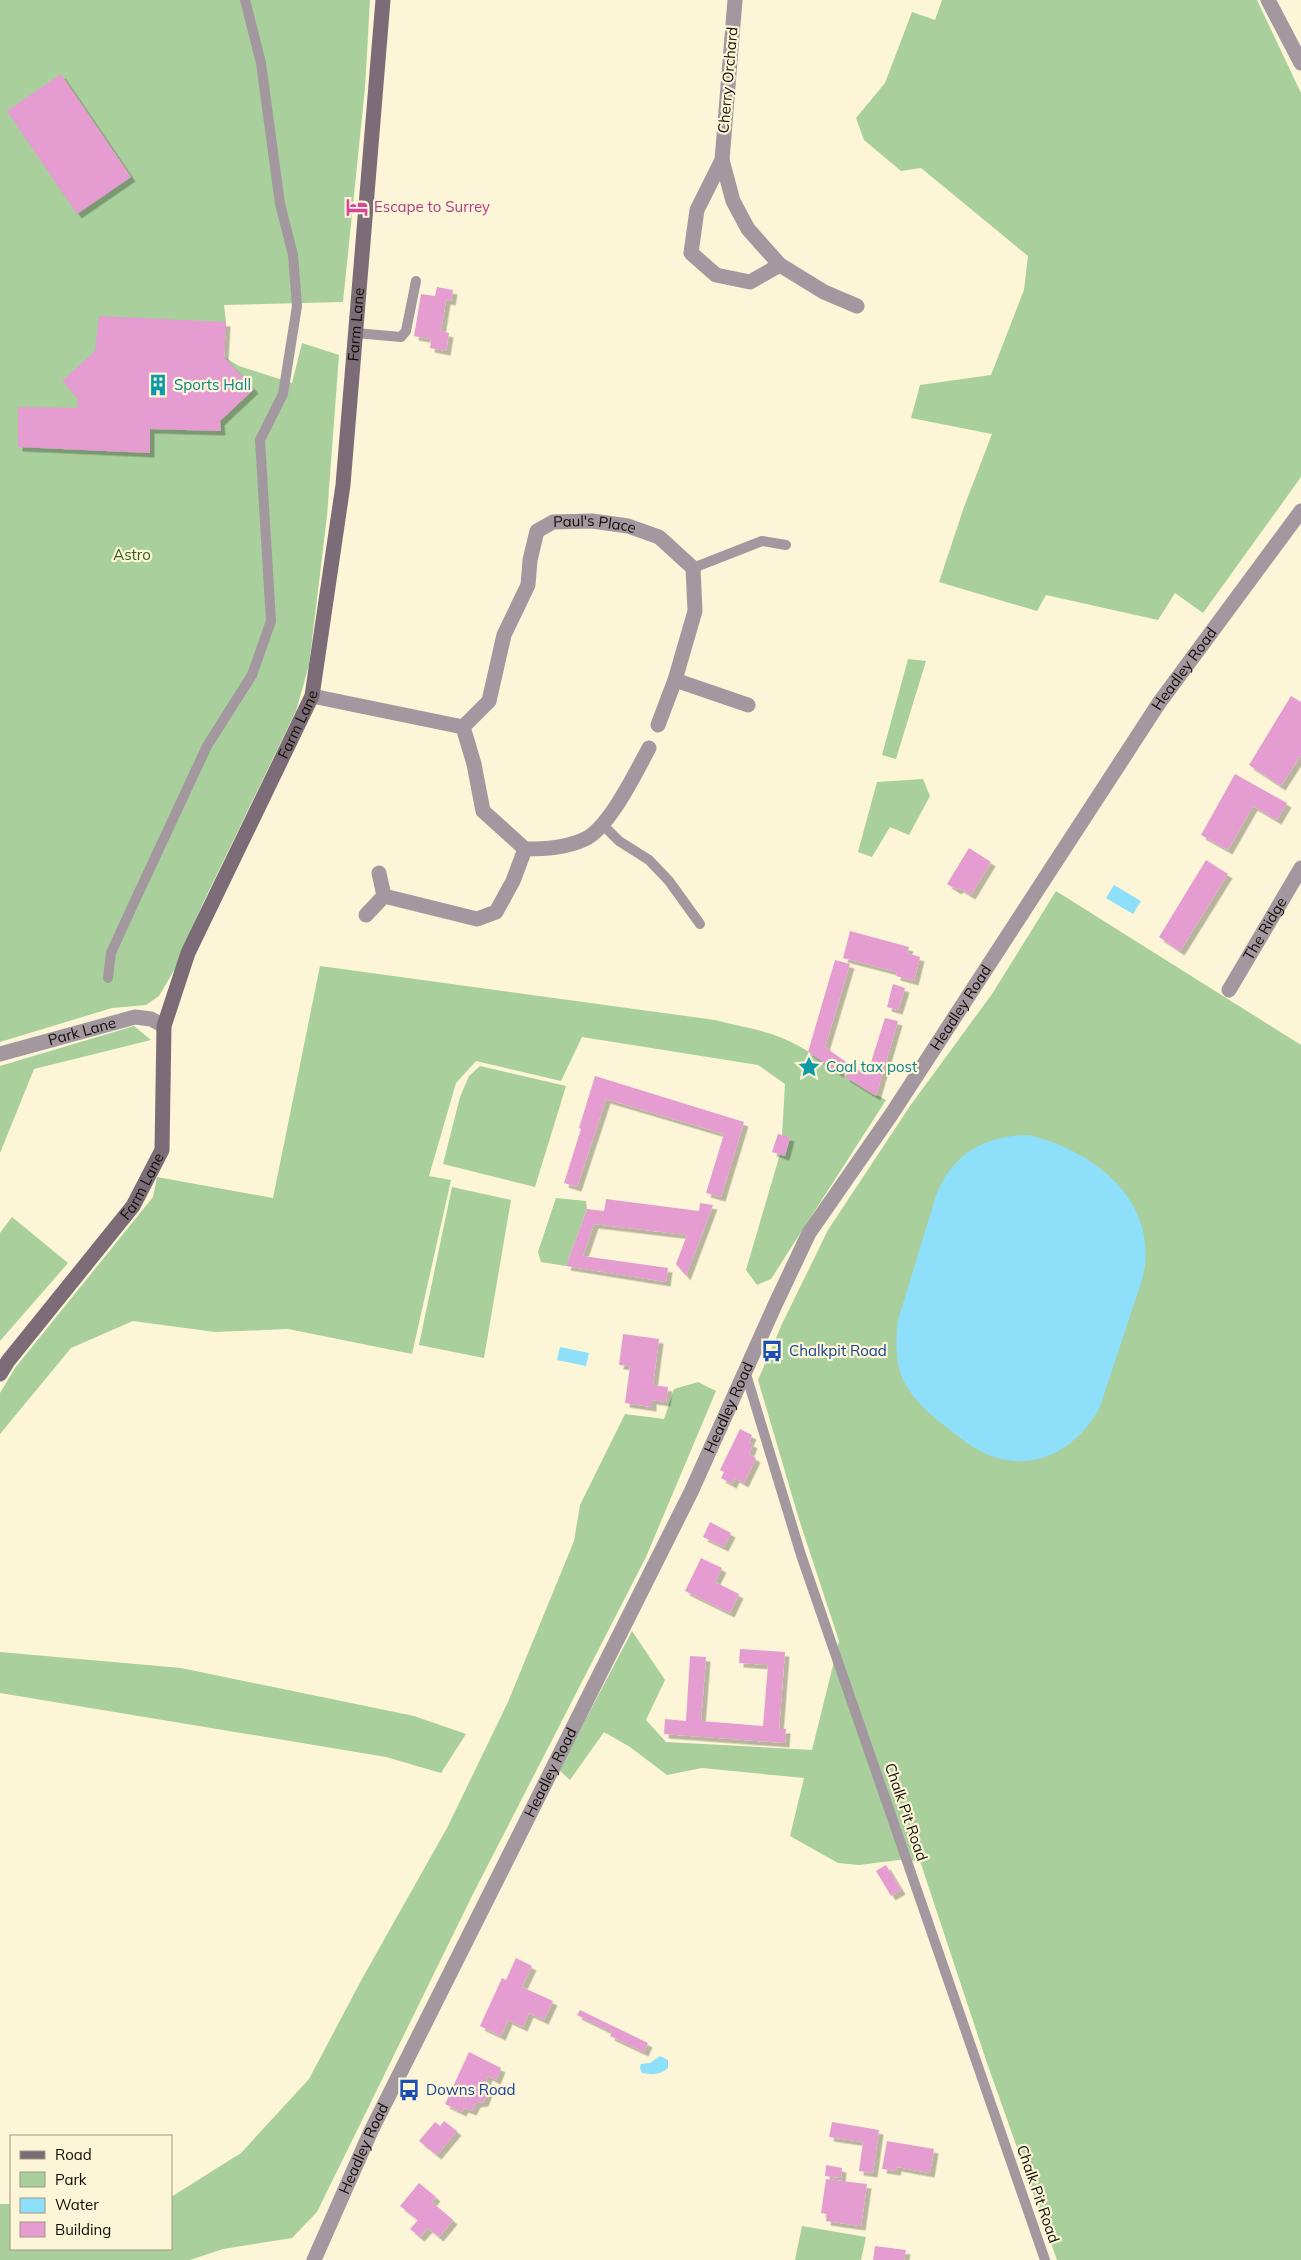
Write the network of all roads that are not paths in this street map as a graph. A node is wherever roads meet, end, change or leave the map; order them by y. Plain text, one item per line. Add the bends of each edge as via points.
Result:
1 (245, 0) edge
2 (383, 0) edge
3 (735, 0) edge
4 (1268, 0) edge
5 (1301, 63) edge
6 (722, 160) junction
7 (780, 265) junction
8 (416, 281) dead end
9 (857, 306) dead end
10 (356, 333) junction
11 (1301, 511) edge
12 (786, 545) dead end
13 (693, 568) junction
14 (675, 680) junction
15 (312, 696) junction
16 (748, 705) dead end
17 (658, 725) dead end
18 (464, 727) junction
19 (649, 748) dead end
20 (603, 825) junction
21 (525, 849) junction
22 (1301, 868) edge
23 (379, 873) dead end
24 (384, 896) junction
25 (366, 915) dead end
26 (700, 924) dead end
27 (108, 978) dead end
28 (1230, 990) dead end
29 (164, 1026) junction
30 (0, 1054) edge
31 (745, 1371) junction
32 (0, 1374) edge
33 (314, 2260) edge
34 (1045, 2260) edge

1 - 27 lane via 261,63 280,204 294,255 297,306 283,394 260,440 270,621 252,675 207,746 111,953
2 - 10 street, Farm Lane
3 - 6 street, Cherry Orchard
4 - 5 street
6 - 7 street, Cherry Orchard via 733,201 748,229
6 - 7 street, Cherry Orchard via 697,210 691,253 716,275 750,282
7 - 9 street, Cherry Orchard via 824,292
8 - 10 lane via 406,331 401,338
10 - 15 street, Farm Lane via 343,485
11 - 31 street, Headley Road via 1159,703 891,1115 809,1234
12 - 13 lane via 762,541
13 - 14 street via 696,611
13 - 18 street, Paul's Place via 659,537 628,526 592,521 553,522 537,530 528,585 504,635 489,702
14 - 16 street
14 - 17 street
15 - 18 street
15 - 29 street, Farm Lane via 188,953
18 - 21 street via 484,811
19 - 20 street
20 - 21 street via 586,839 552,849
20 - 26 lane via 649,860 669,881
21 - 24 street via 496,912 477,919
22 - 28 street, The Ridge
23 - 24 street
24 - 25 street
29 - 30 street, Park Lane via 152,1019 135,1017
29 - 32 street, Farm Lane via 162,1150 133,1206
31 - 33 street, Headley Road via 691,1492 371,2130
31 - 34 lane, Chalk Pit Road via 801,1555

